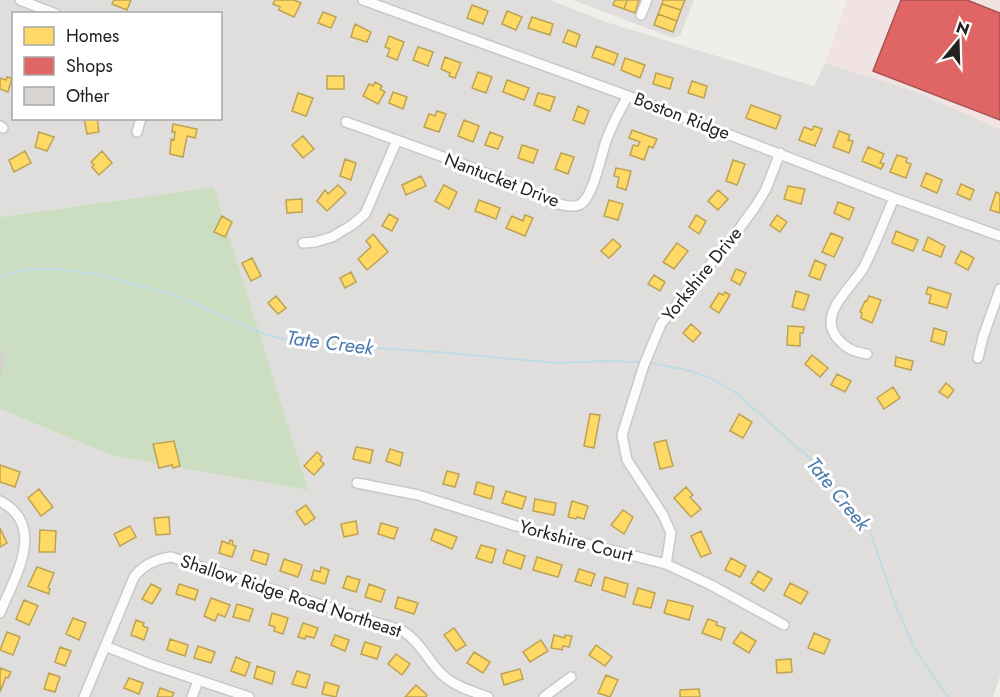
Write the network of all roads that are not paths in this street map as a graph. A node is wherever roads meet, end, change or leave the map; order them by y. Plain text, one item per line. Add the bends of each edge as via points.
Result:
1 (20, 0) edge
2 (363, 0) edge
3 (647, 0) edge
4 (51, 12) edge
5 (641, 15) dead end
6 (628, 96) junction
7 (140, 120) edge
8 (346, 122) dead end
9 (137, 132) dead end
10 (397, 140) junction
11 (780, 153) junction
12 (894, 198) junction
13 (1000, 236) edge
14 (303, 243) dead end
15 (1000, 289) edge
16 (867, 354) dead end
17 (978, 358) dead end
18 (357, 483) dead end
19 (0, 501) edge
20 (666, 564) junction
21 (0, 614) edge
22 (784, 625) dead end
23 (105, 646) junction
24 (571, 677) dead end
25 (198, 681) junction
26 (84, 697) edge
27 (192, 697) edge
28 (249, 697) edge
29 (488, 697) edge
30 (544, 697) edge

1 - 4 street
2 - 6 street, Boston Ridge
3 - 5 street
6 - 10 street, Nantucket Drive via 617,114 588,195 582,204 574,206 557,204
6 - 11 street, Boston Ridge
7 - 9 street
8 - 10 street, Nantucket Drive
10 - 14 street via 365,214 332,237
11 - 12 street, Boston Ridge
11 - 20 street, Yorkshire Drive via 755,207 661,324 622,435 627,460 671,533
12 - 13 street, Boston Ridge
12 - 16 street via 864,267 841,297 831,321 835,335 845,347
15 - 17 street
18 - 20 street, Yorkshire Court via 418,495 516,526
19 - 21 street via 19,517 25,540
20 - 22 street, Yorkshire Court
23 - 25 street
23 - 26 street, Shallow Ridge Road Northeast
23 - 29 street, Shallow Ridge Road Northeast via 134,577 153,561 171,557 404,631 421,645 446,678
24 - 30 street
25 - 27 street
25 - 28 street

